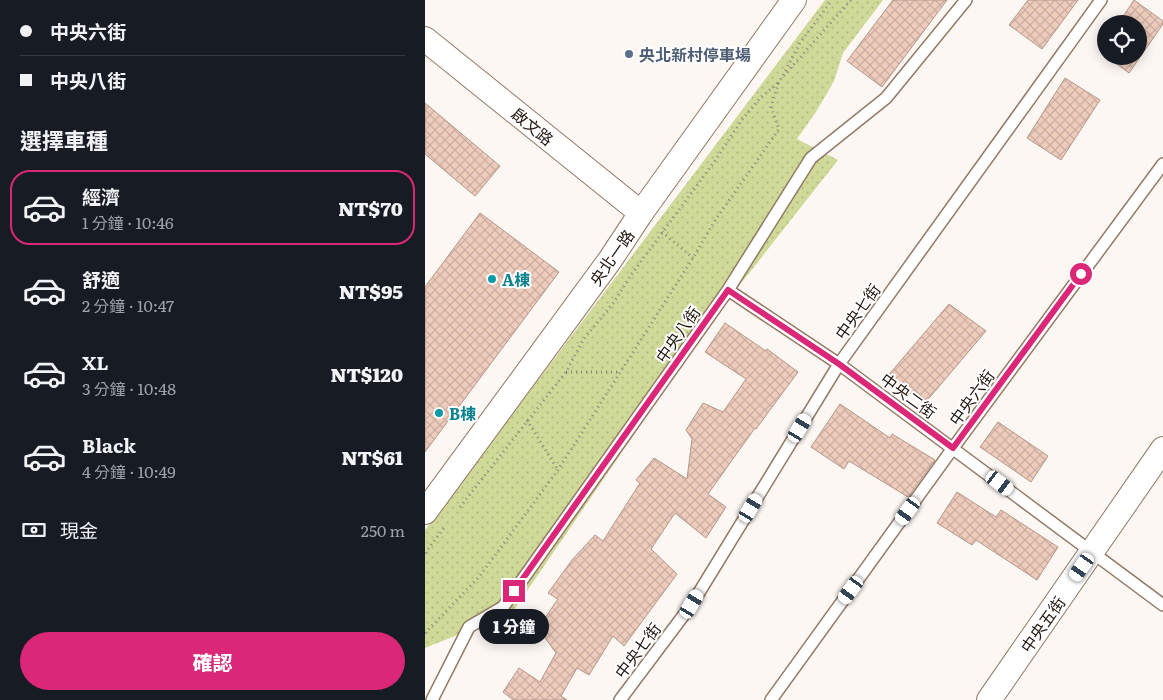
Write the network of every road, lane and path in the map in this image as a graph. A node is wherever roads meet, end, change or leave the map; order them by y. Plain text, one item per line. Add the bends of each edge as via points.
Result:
1 (794, 0) edge
2 (832, 0) edge
3 (851, 0) edge
4 (966, 0) edge
5 (1101, 0) edge
6 (426, 41) edge
7 (779, 81) junction
8 (1163, 164) edge
9 (641, 213) junction
10 (662, 232) junction
11 (693, 258) junction
12 (728, 290) junction
13 (839, 364) junction
14 (566, 372) junction
15 (619, 372) junction
16 (527, 420) junction
17 (953, 448) junction
18 (1163, 449) edge
19 (558, 470) junction
20 (457, 510) dead end
21 (425, 512) edge
22 (446, 525) dead end
23 (425, 553) edge
24 (1092, 553) junction
25 (1163, 605) edge
26 (425, 633) edge
27 (433, 700) edge
28 (620, 700) edge
29 (771, 700) edge
30 (989, 700) edge

1 - 9 street, 央北一路
2 - 7 path via 800,43
3 - 7 path
4 - 12 lane, 中央八街 via 886,98 811,158
5 - 13 lane, 中央七街
6 - 9 street, 啟文路
7 - 10 path via 741,121
7 - 11 path via 771,107 779,128
8 - 17 lane, 中央六街
9 - 21 street, 央北一路
10 - 11 path
10 - 14 path via 614,302 583,340
11 - 15 path
12 - 13 lane, 中央二街
12 - 27 lane, 中央八街 via 503,607 469,627
13 - 17 lane, 中央二街
13 - 28 lane, 中央七街 via 692,604
14 - 15 path
14 - 16 path
15 - 19 path
16 - 19 path
16 - 20 path
17 - 24 lane, 中央二街
17 - 29 lane, 中央六街
18 - 24 street, 中央五街
19 - 26 path via 479,577
22 - 23 path
24 - 25 lane, 中央二街
24 - 30 street, 中央五街

